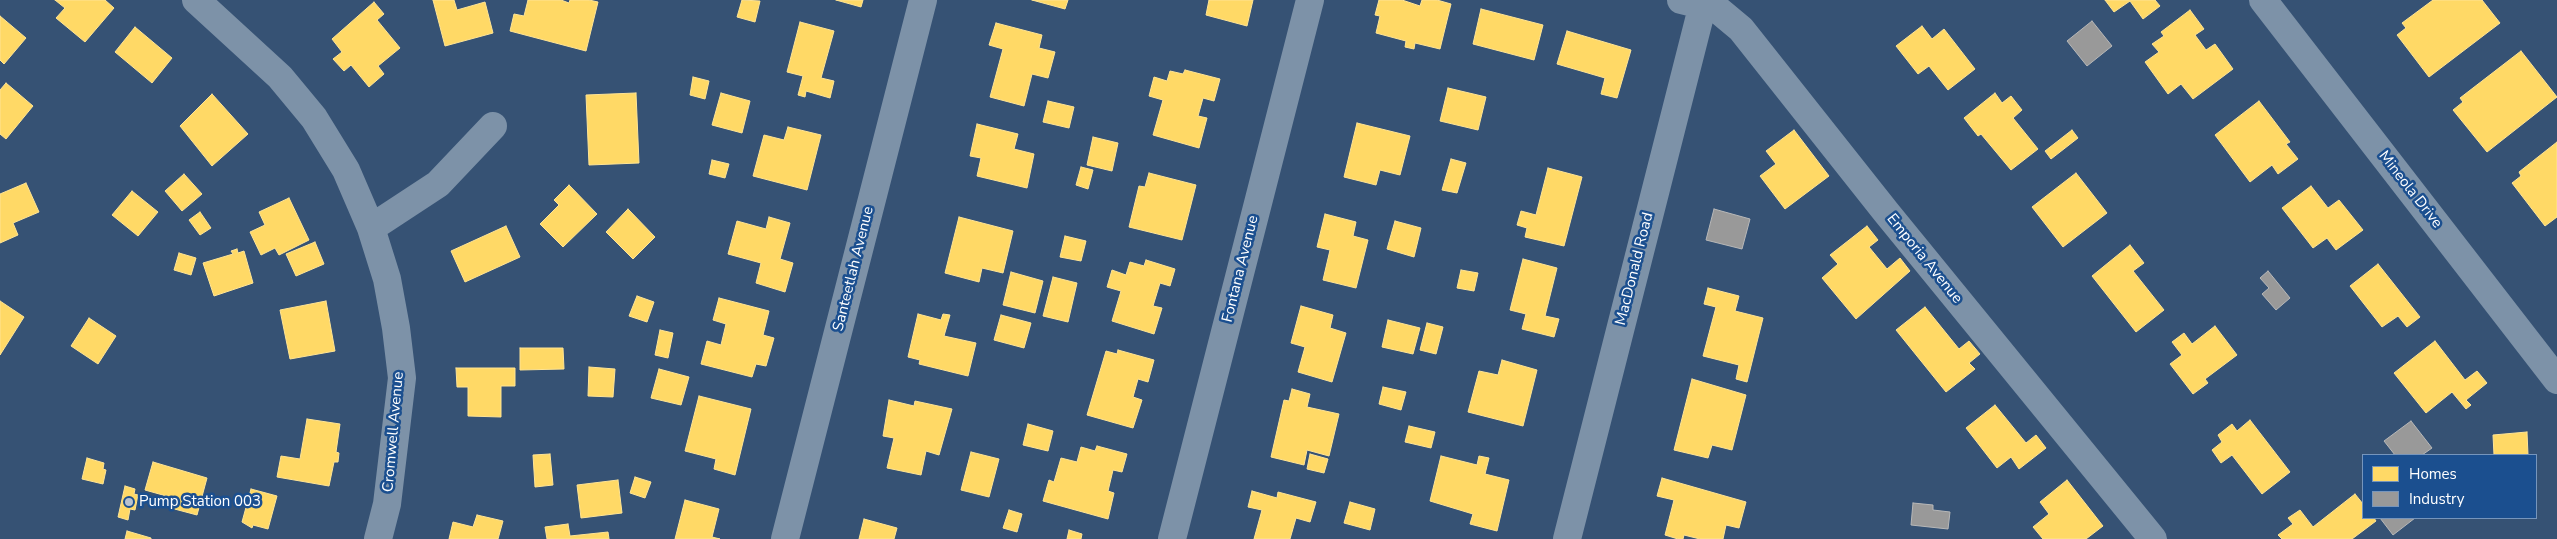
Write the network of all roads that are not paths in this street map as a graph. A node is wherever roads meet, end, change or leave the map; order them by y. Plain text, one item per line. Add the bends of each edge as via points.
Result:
1 (196, 0) edge
2 (923, 0) edge
3 (1310, 0) edge
4 (2263, 0) edge
5 (1696, 2) edge
6 (493, 126) dead end
7 (371, 228) junction
8 (2557, 380) edge
9 (378, 539) edge
10 (785, 539) edge
11 (1172, 539) edge
12 (1567, 539) edge
13 (2153, 539) edge

1 - 7 street, Cromwell Avenue via 280,77 314,118 346,170
2 - 10 street, Santeetlah Avenue
3 - 11 street, Fontana Avenue
4 - 8 street, Mineola Drive
5 - 12 street, MacDonald Road
5 - 13 street, Emporia Avenue via 1717,10 1741,29 1764,56 1886,212
6 - 7 street via 438,184
7 - 9 street, Cromwell Avenue via 387,279 402,378 387,504

